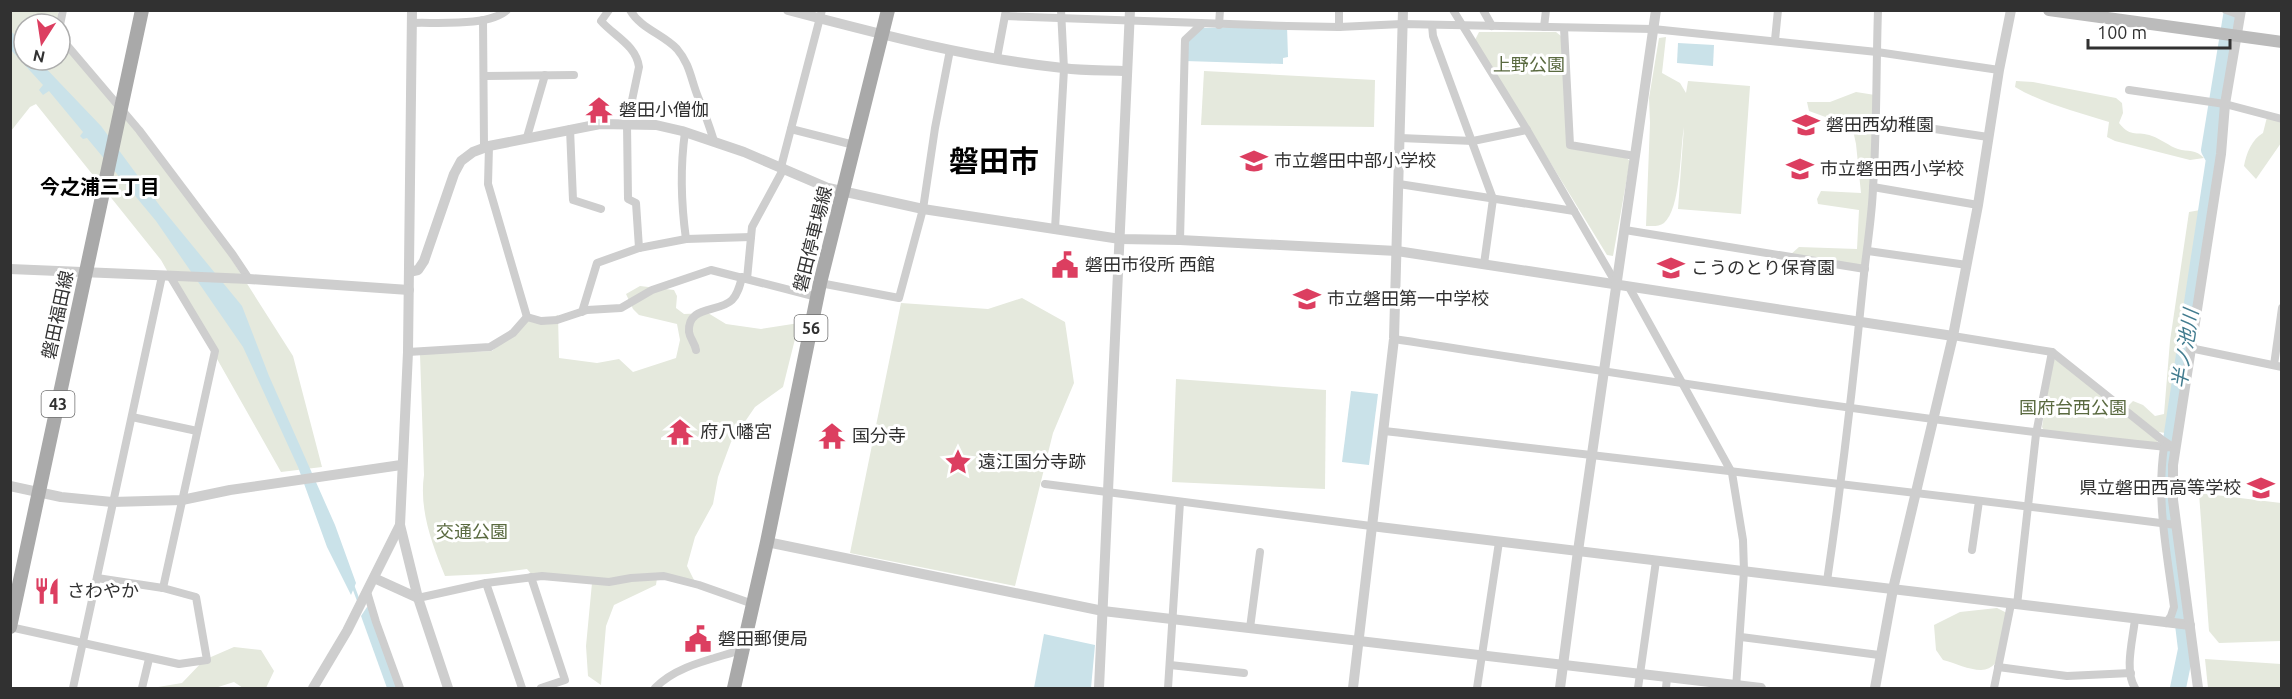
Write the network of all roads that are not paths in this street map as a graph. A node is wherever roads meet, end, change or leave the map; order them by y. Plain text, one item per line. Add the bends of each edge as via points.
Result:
1 (142, 10) edge
2 (412, 10) edge
3 (507, 10) edge
4 (609, 10) edge
5 (630, 10) edge
6 (788, 10) edge
7 (888, 10) edge
8 (1220, 10) edge
9 (1339, 10) edge
10 (1402, 10) edge
11 (1453, 10) edge
12 (1483, 10) edge
13 (1546, 10) edge
14 (1656, 10) edge
15 (1778, 10) edge
16 (1878, 10) edge
17 (2011, 10) edge
18 (2049, 10) edge
19 (2226, 10) edge
20 (1006, 13) edge
21 (2241, 13) edge
22 (1061, 14) edge
23 (821, 15) edge
24 (1129, 16) edge
25 (483, 20) junction
26 (412, 23) junction
27 (1202, 24) junction
28 (1402, 24) junction
29 (1219, 25) junction
30 (1432, 25) junction
31 (1462, 26) junction
32 (1492, 26) junction
33 (1339, 27) junction
34 (1544, 27) junction
35 (1564, 28) junction
36 (1653, 29) junction
37 (882, 35) junction
38 (2237, 37) junction
39 (1774, 40) junction
40 (2282, 42) edge
41 (950, 50) junction
42 (72, 51) edge
43 (1876, 52) junction
44 (997, 58) junction
45 (1064, 69) junction
46 (1999, 70) junction
47 (1127, 71) junction
48 (545, 75) junction
49 (574, 75) dead end
50 (484, 76) junction
51 (2128, 90) dead end
52 (2225, 104) junction
53 (121, 109) junction
54 (2282, 119) edge
55 (1875, 120) junction
56 (627, 124) junction
57 (570, 129) junction
58 (791, 129) junction
59 (1527, 130) junction
60 (685, 132) junction
61 (527, 137) junction
62 (1988, 137) junction
63 (1400, 138) junction
64 (714, 141) junction
65 (1473, 141) junction
66 (854, 145) junction
67 (487, 147) junction
68 (1635, 156) junction
69 (782, 167) junction
70 (1399, 184) junction
71 (1873, 187) junction
72 (843, 191) junction
73 (1493, 200) junction
74 (1978, 205) junction
75 (601, 209) dead end
76 (923, 209) junction
77 (1574, 211) junction
78 (1055, 229) junction
79 (1625, 231) junction
80 (751, 237) junction
81 (686, 239) junction
82 (1120, 239) junction
83 (1180, 240) junction
84 (639, 248) junction
85 (1397, 251) junction
86 (1868, 251) junction
87 (1484, 264) junction
88 (1967, 264) junction
89 (10, 269) edge
90 (1865, 269) junction
91 (86, 271) junction
92 (409, 272) junction
93 (166, 276) junction
94 (744, 278) junction
95 (247, 279) junction
96 (1617, 285) junction
97 (1629, 286) junction
98 (409, 290) junction
99 (819, 290) junction
100 (2282, 308) edge
101 (582, 312) junction
102 (527, 317) junction
103 (1860, 321) junction
104 (1953, 336) junction
105 (1394, 339) junction
106 (2190, 348) junction
107 (696, 350) dead end
108 (408, 352) junction
109 (2052, 352) junction
110 (2278, 366) edge
111 (1605, 371) junction
112 (1683, 383) junction
113 (1850, 409) junction
114 (132, 417) junction
115 (1933, 418) junction
116 (197, 431) junction
117 (1384, 431) junction
118 (2036, 434) junction
119 (2164, 447) junction
120 (2176, 448) junction
121 (1592, 455) junction
122 (401, 465) junction
123 (1732, 473) junction
124 (1839, 483) junction
125 (1044, 484) dead end
126 (10, 486) edge
127 (40, 492) junction
128 (1108, 493) junction
129 (1917, 493) junction
130 (182, 500) junction
131 (1979, 501) junction
132 (112, 502) junction
133 (1180, 502) junction
134 (2028, 507) junction
135 (2163, 524) junction
136 (400, 525) junction
137 (2176, 525) junction
138 (1371, 526) junction
139 (766, 542) junction
140 (1499, 542) junction
141 (1972, 549) dead end
142 (1578, 550) junction
143 (1260, 552) dead end
144 (1656, 561) junction
145 (1744, 571) junction
146 (531, 577) junction
147 (97, 578) junction
148 (374, 578) junction
149 (1827, 581) junction
150 (486, 583) junction
151 (163, 588) junction
152 (1893, 589) junction
153 (366, 594) junction
154 (418, 598) junction
155 (753, 604) junction
156 (2014, 604) junction
157 (1103, 611) junction
158 (1173, 619) junction
159 (2135, 619) junction
160 (2166, 623) junction
161 (2190, 625) junction
162 (10, 627) edge
163 (1250, 628) junction
164 (1741, 637) junction
165 (1358, 641) junction
166 (82, 644) junction
167 (744, 649) junction
168 (1482, 655) junction
169 (1879, 655) junction
170 (149, 659) junction
171 (1170, 665) junction
172 (1563, 665) junction
173 (1998, 667) junction
174 (1244, 673) dead end
175 (2131, 674) junction
176 (1640, 675) junction
177 (1666, 683) edge
178 (1736, 687) edge
179 (73, 688) edge
180 (142, 688) edge
181 (313, 688) edge
182 (400, 688) edge
183 (448, 688) edge
184 (522, 688) edge
185 (541, 688) edge
186 (655, 688) edge
187 (734, 688) edge
188 (1098, 688) edge
189 (1168, 688) edge
190 (1353, 688) edge
191 (1477, 688) edge
192 (1560, 688) edge
193 (1638, 688) edge
194 (1761, 688) edge
195 (1875, 688) edge
196 (1994, 688) edge
197 (2135, 688) edge
198 (2198, 688) edge

1 - 53 main road, 磐田福田線 / 43
2 - 26 street
3 - 25 street
4 - 56 street via 601,21 638,57
5 - 64 street via 635,19 685,59
6 - 23 street
7 - 37 main road, 磐田停車場線 / 56
8 - 29 street
9 - 33 street
10 - 28 street
11 - 31 street
12 - 32 street
13 - 34 street
14 - 36 street
15 - 39 street
16 - 43 street
17 - 46 street
18 - 38 main road
19 - 21 street
20 - 22 street
20 - 44 street
21 - 38 street
22 - 24 street
22 - 45 street
23 - 37 street
23 - 58 street
24 - 27 street
24 - 47 street
25 - 26 street
25 - 50 street
26 - 92 street
27 - 29 street
27 - 83 street via 1185,40
28 - 30 street
28 - 33 street
28 - 63 street
29 - 33 street
30 - 31 street
30 - 65 street
31 - 32 street
31 - 59 street
32 - 34 street
34 - 35 street
35 - 36 street
35 - 68 street via 1570,146
36 - 39 street
36 - 68 street
37 - 41 street
37 - 66 main road, 磐田停車場線 / 56
38 - 40 main road
38 - 52 street
39 - 43 street
41 - 44 street
41 - 76 street
42 - 53 street
43 - 46 street
43 - 55 street
44 - 45 street
45 - 47 street
45 - 78 street
46 - 62 street
47 - 82 street
48 - 49 street
48 - 50 street
48 - 61 street
50 - 67 street
51 - 52 street
52 - 54 street
52 - 106 street via 2222,154
53 - 91 main road, 磐田福田線 / 43
53 - 95 street
55 - 62 street
55 - 71 street
56 - 57 street
56 - 60 street
56 - 84 street via 628,199 636,203
57 - 61 street
57 - 75 street via 573,200
58 - 66 street
58 - 69 street
59 - 65 street
59 - 77 street
60 - 64 street
60 - 81 street via 682,194
61 - 67 street
62 - 74 street
63 - 65 street
63 - 70 street
64 - 69 street
65 - 73 street
66 - 72 main road, 磐田停車場線 / 56
67 - 92 street via 461,162 424,261 418,270
67 - 102 street via 488,184
68 - 79 street
69 - 72 street
69 - 80 street
70 - 73 street
70 - 85 street
71 - 74 street
71 - 86 street
72 - 76 street
72 - 99 main road, 磐田停車場線 / 56
73 - 77 street
73 - 87 street
74 - 88 street
76 - 78 street
76 - 99 street via 899,298
77 - 96 street
78 - 82 street
79 - 90 street
79 - 96 street
80 - 81 street
80 - 94 street
81 - 84 street
82 - 83 street
82 - 128 street
83 - 85 street
84 - 101 street via 597,262
85 - 87 street
85 - 105 street
86 - 88 street
86 - 90 street
87 - 96 street
88 - 104 street
89 - 91 street
90 - 103 street
91 - 93 street
91 - 127 main road, 磐田福田線 / 43
92 - 98 street
93 - 95 street
93 - 114 street
93 - 116 street via 215,351
94 - 99 street
94 - 101 street via 711,270 652,291 621,308
94 - 107 street via 726,304 703,310 692,320 689,332
95 - 98 street
96 - 97 street
96 - 111 street
97 - 103 street
97 - 112 street
98 - 108 street
99 - 139 main road, 磐田停車場線 / 56
100 - 110 street
101 - 102 street via 557,320
102 - 108 street via 513,333 490,347
103 - 104 street
103 - 113 street
104 - 109 street
104 - 115 street
105 - 111 street
105 - 117 street
106 - 110 street
106 - 120 street
108 - 122 street
109 - 118 street
109 - 120 street
111 - 112 street
111 - 121 street
112 - 113 street
112 - 123 street
113 - 115 street
113 - 124 street
114 - 116 street
114 - 132 street
115 - 118 street
115 - 129 street
116 - 130 street
117 - 121 street
117 - 138 street
118 - 119 street
118 - 134 street
119 - 120 street
119 - 135 street via 2160,477
120 - 137 street via 2172,481
121 - 123 street
121 - 142 street
122 - 130 street
122 - 136 street
123 - 124 street
123 - 145 street
124 - 129 street
124 - 149 street
125 - 128 street
126 - 127 street
127 - 132 street
127 - 162 main road, 磐田福田線 / 43
128 - 133 street
128 - 157 street
129 - 131 street
129 - 152 street
130 - 132 street
130 - 151 street
131 - 134 street
131 - 141 street
132 - 147 street
133 - 138 street
133 - 158 street
134 - 135 street
134 - 156 street
135 - 137 street
135 - 160 street via 2174,607
136 - 148 street
136 - 154 street
137 - 161 street
138 - 140 street
138 - 165 street
139 - 155 main road, 磐田停車場線 / 56
139 - 157 street
140 - 142 street
140 - 168 street
142 - 144 street
142 - 172 street
143 - 163 street
144 - 145 street
144 - 176 street
145 - 149 street
145 - 164 street
146 - 150 street
146 - 155 street via 609,582 664,576
146 - 185 street via 564,680
147 - 151 street
147 - 166 street
148 - 153 street
148 - 154 street
149 - 152 street
150 - 154 street
150 - 184 street
151 - 170 street via 196,597 207,660 179,664
152 - 156 street
152 - 169 street
153 - 181 street
153 - 182 street
154 - 183 street
155 - 167 main road, 磐田停車場線 / 56
156 - 159 street
156 - 173 street
157 - 158 street
157 - 188 street
158 - 163 street
158 - 171 street
159 - 160 street
159 - 175 street
160 - 161 street
161 - 198 street
162 - 166 street
163 - 165 street
164 - 169 street
164 - 178 street
165 - 168 street
165 - 190 street
166 - 170 street
166 - 179 street
167 - 186 street via 684,669
167 - 187 main road, 磐田停車場線 / 56
168 - 172 street
168 - 191 street
169 - 195 street
170 - 180 street
171 - 174 street
171 - 189 street
172 - 176 street
172 - 192 street
173 - 175 street via 2067,676
173 - 196 street
175 - 197 street
176 - 177 street
176 - 193 street
177 - 178 street
178 - 194 street

